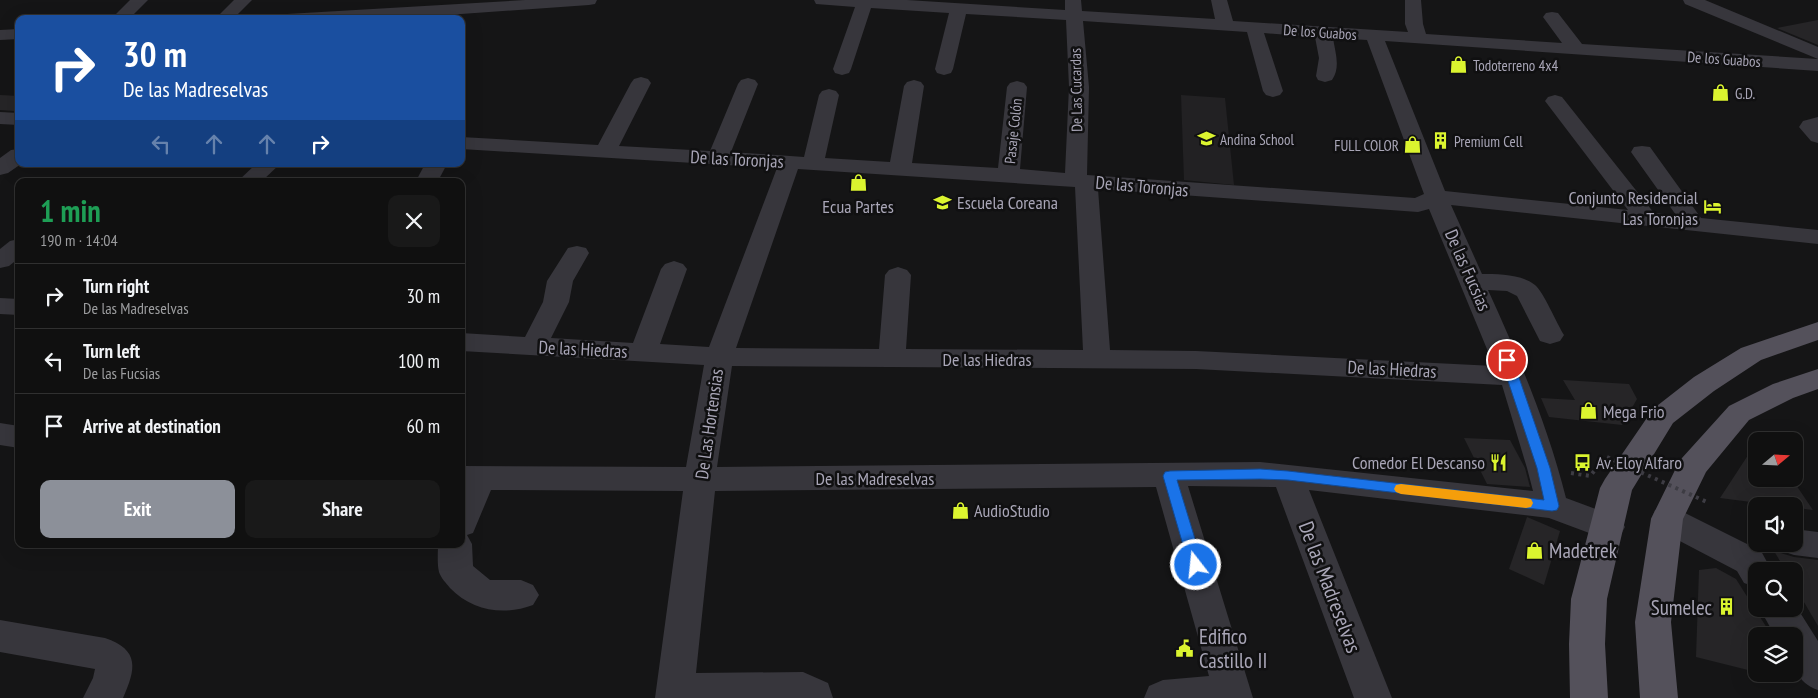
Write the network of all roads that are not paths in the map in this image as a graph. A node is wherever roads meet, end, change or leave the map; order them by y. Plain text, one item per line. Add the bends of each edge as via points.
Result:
1 (140, 0) edge
2 (244, 0) edge
3 (362, 0) edge
4 (589, 0) edge
5 (822, 0) edge
6 (1219, 0) edge
7 (1413, 0) edge
8 (1691, 0) edge
9 (866, 2) junction
10 (526, 3) edge
11 (465, 5) edge
12 (1073, 7) edge
13 (959, 8) junction
14 (123, 15) edge
15 (227, 15) edge
16 (348, 15) joint
17 (1552, 18) dead end
18 (1225, 26) junction
19 (1256, 28) junction
20 (1324, 33) junction
21 (1374, 36) junction
22 (4, 38) edge
23 (1422, 40) junction
24 (15, 47) edge
25 (1577, 50) junction
26 (1818, 54) edge
27 (1818, 65) edge
28 (842, 69) dead end
29 (944, 69) dead end
30 (1325, 76) dead end
31 (641, 83) dead end
32 (748, 84) dead end
33 (914, 86) dead end
34 (1018, 87) dead end
35 (1273, 91) dead end
36 (830, 95) dead end
37 (1555, 101) dead end
38 (1818, 123) edge
39 (1818, 137) edge
40 (465, 143) edge
41 (605, 152) junction
42 (1642, 152) dead end
43 (15, 158) edge
44 (718, 158) junction
45 (802, 162) junction
46 (266, 167) edge
47 (434, 167) edge
48 (0, 168) edge
49 (900, 169) junction
50 (1008, 175) junction
51 (253, 178) edge
52 (428, 178) edge
53 (1081, 181) junction
54 (1438, 197) junction
55 (1647, 219) junction
56 (1694, 224) junction
57 (1818, 237) edge
58 (15, 249) edge
59 (577, 253) dead end
60 (0, 261) edge
61 (674, 268) dead end
62 (898, 275) dead end
63 (1473, 282) junction
64 (0, 306) edge
65 (15, 307) edge
66 (1818, 332) edge
67 (1550, 335) dead end
68 (465, 342) edge
69 (534, 346) junction
70 (643, 353) junction
71 (719, 358) junction
72 (892, 358) junction
73 (1097, 359) junction
74 (1514, 376) junction
75 (1818, 379) edge
76 (0, 434) edge
77 (15, 436) edge
78 (1170, 476) junction
79 (1288, 476) junction
80 (470, 478) edge
81 (700, 480) junction
82 (465, 504) edge
83 (1552, 506) junction
84 (1667, 519) junction
85 (1608, 527) junction
86 (1803, 543) edge
87 (1818, 545) edge
88 (455, 548) edge
89 (1754, 558) edge
90 (521, 595) dead end
91 (1783, 617) edge
92 (0, 636) edge
93 (1818, 673) edge
94 (674, 694) edge
95 (1233, 694) edge
96 (102, 698) edge
97 (814, 698) edge
98 (1163, 698) edge
99 (1373, 698) edge
100 (1589, 698) edge
101 (1659, 698) edge

1 - 14 street
2 - 15 street
3 - 16 street
4 - 10 street
5 - 9 street, De los Guabos
6 - 18 street
7 - 23 street via 1413,25
8 - 26 street
9 - 13 street, De los Guabos
9 - 28 street
10 - 11 street
11 - 16 street
12 - 13 street, De los Guabos
12 - 18 street, De los Guabos
12 - 53 street, De Las Cucardas
13 - 29 street
17 - 25 street
18 - 19 street, De los Guabos
19 - 20 street, De los Guabos
19 - 35 street via 1255,35
20 - 21 street, De los Guabos
20 - 30 street via 1328,58
21 - 23 street, De los Guabos
21 - 54 street, De las Fucsias
22 - 24 street
23 - 25 street, De los Guabos
25 - 27 street, De los Guabos
31 - 41 street
32 - 44 street
33 - 49 street
34 - 50 street, Pasaje Colón
36 - 45 street, De Las Hortensias
37 - 55 street
38 - 39 street via 1809,127
40 - 41 street, De las Toronjas
41 - 44 street, De las Toronjas
42 - 56 street
43 - 48 street
44 - 45 street, De las Toronjas
45 - 49 street, De las Toronjas
45 - 71 street, De Las Hortensias
46 - 51 street
47 - 52 street
49 - 50 street, De las Toronjas
50 - 53 street, De las Toronjas
53 - 54 street, De las Toronjas via 1418,205
53 - 73 street, De Las Cucardas
54 - 55 street, De las Toronjas
54 - 63 street, De las Fucsias
55 - 56 street, De las Toronjas
56 - 57 street, De las Toronjas
58 - 60 street
59 - 69 street via 560,281 556,302
61 - 70 street
62 - 72 street
63 - 67 street via 1522,287
63 - 74 street, De las Fucsias
64 - 65 street
66 - 85 main road via 1751,354 1662,416 1616,488
68 - 69 street, De las Hiedras
69 - 70 street, De las Hiedras
70 - 71 street, De las Hiedras
71 - 72 street, De las Hiedras
71 - 81 street, De Las Hortensias
72 - 73 street, De las Hiedras
73 - 74 street, De las Hiedras via 1196,360
74 - 83 street, De las Fucsias
75 - 84 main road via 1783,391 1739,413 1694,466
76 - 77 street
78 - 79 street, De las Madreselvas
78 - 81 street, De las Madreselvas
78 - 95 street
79 - 83 street, De las Madreselvas
79 - 99 street, De las Madreselvas
80 - 81 street, De las Madreselvas
80 - 82 street
81 - 94 street, De Las Hortensias
83 - 85 street, De las Madreselvas
84 - 89 street
84 - 101 main road via 1653,622
85 - 100 main road via 1590,599 1586,644
86 - 87 street
88 - 90 street via 456,570 474,590 490,596
91 - 93 street
92 - 96 street via 105,654 114,661 115,671
94 - 97 street via 803,689
95 - 98 street

